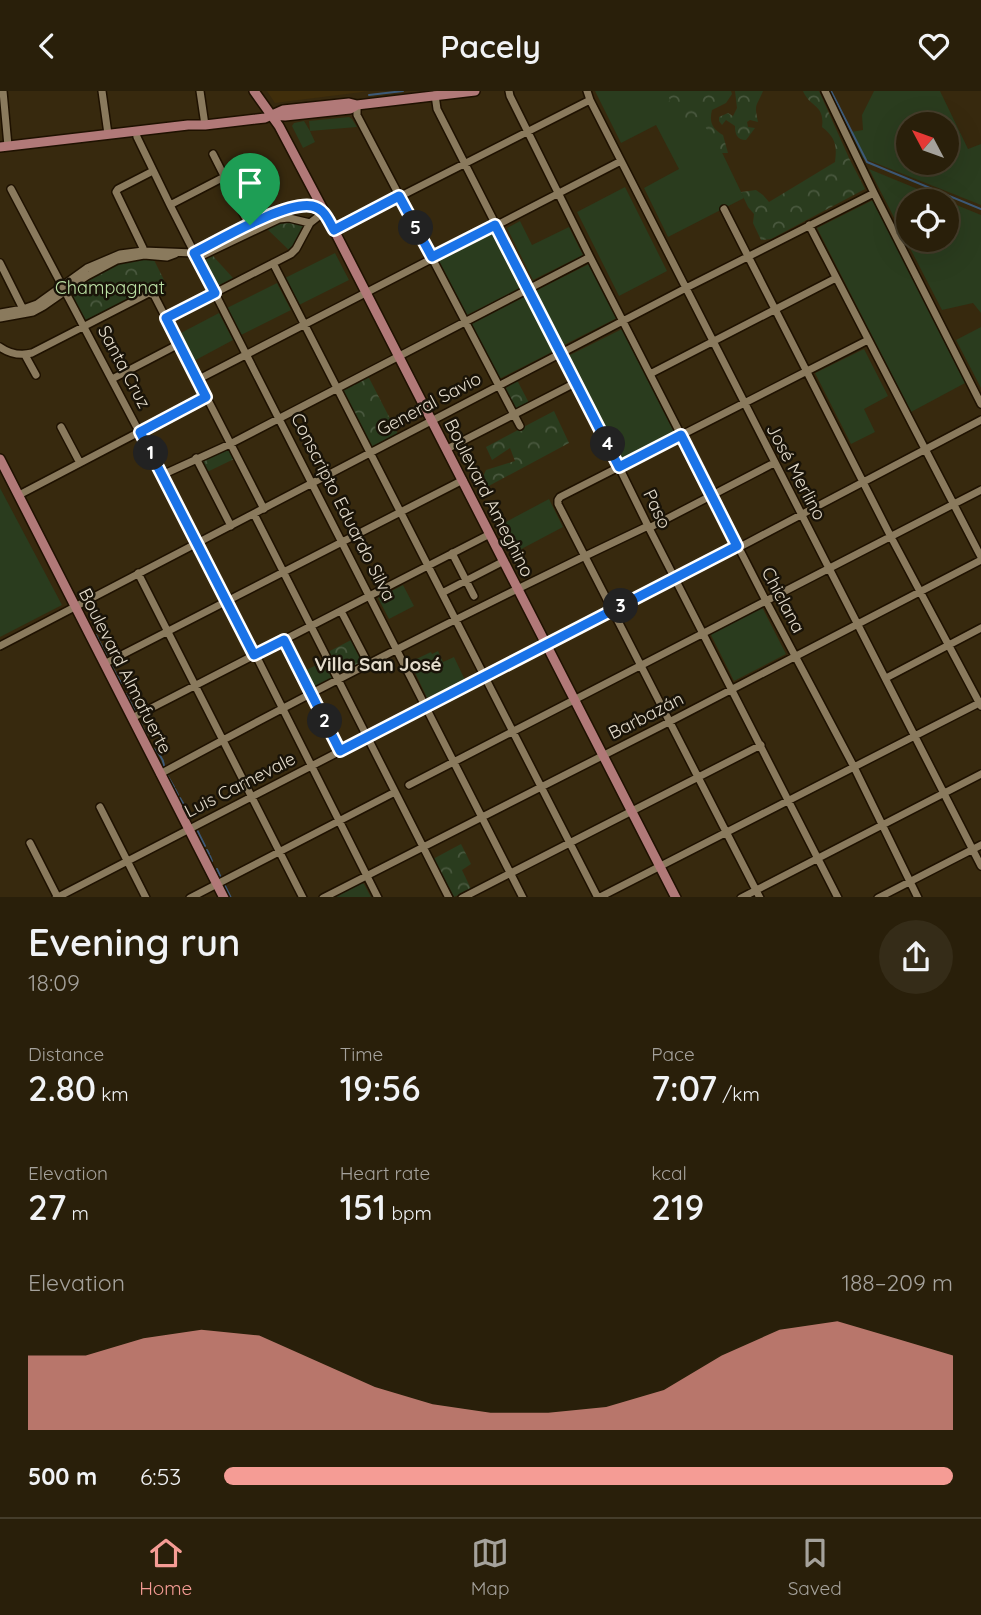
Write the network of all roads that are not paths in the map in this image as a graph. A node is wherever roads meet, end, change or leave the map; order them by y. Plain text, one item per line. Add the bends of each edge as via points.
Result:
1 (3, 91) edge
2 (102, 91) edge
3 (200, 91) edge
4 (254, 91) edge
5 (475, 91) edge
6 (509, 91) edge
7 (587, 91) edge
8 (825, 91) edge
9 (435, 95) junction
10 (590, 100) junction
11 (357, 105) junction
12 (272, 115) junction
13 (204, 123) junction
14 (136, 131) junction
15 (527, 132) junction
16 (108, 134) junction
17 (4, 147) edge
18 (213, 154) dead end
19 (621, 162) junction
20 (465, 164) junction
21 (153, 171) junction
22 (224, 177) junction
23 (11, 189) dead end
24 (558, 193) junction
25 (874, 193) junction
26 (399, 196) junction
27 (170, 205) junction
28 (724, 209) dead end
29 (324, 212) junction
30 (310, 223) junction
31 (495, 225) junction
32 (809, 225) junction
33 (251, 228) junction
34 (334, 230) junction
35 (144, 253) junction
36 (196, 255) junction
37 (432, 257) junction
38 (590, 257) junction
39 (748, 257) junction
40 (0, 263) edge
41 (273, 263) junction
42 (836, 278) junction
43 (64, 288) junction
44 (686, 288) junction
45 (528, 290) junction
46 (215, 293) junction
47 (366, 293) junction
48 (775, 310) junction
49 (24, 311) junction
50 (0, 313) edge
51 (166, 318) junction
52 (0, 319) edge
53 (623, 321) junction
54 (465, 322) junction
55 (304, 325) junction
56 (85, 326) junction
57 (867, 340) junction
58 (712, 342) junction
59 (179, 344) junction
60 (0, 347) edge
61 (561, 353) junction
62 (25, 355) junction
63 (247, 355) junction
64 (399, 356) junction
65 (806, 372) junction
66 (650, 374) junction
67 (36, 375) dead end
68 (112, 379) junction
69 (197, 380) junction
70 (575, 383) junction
71 (499, 385) junction
72 (337, 388) junction
73 (206, 397) junction
74 (744, 404) junction
75 (981, 404) edge
76 (514, 415) junction
77 (280, 418) junction
78 (981, 420) edge
79 (432, 421) junction
80 (520, 426) dead end
81 (61, 427) dead end
82 (140, 432) junction
83 (681, 435) junction
84 (230, 444) junction
85 (447, 449) junction
86 (925, 449) junction
87 (371, 453) junction
88 (196, 458) junction
89 (0, 459) edge
90 (80, 463) junction
91 (774, 463) junction
92 (619, 467) junction
93 (162, 475) junction
94 (463, 480) junction
95 (863, 482) junction
96 (313, 483) junction
97 (981, 490) edge
98 (19, 495) junction
99 (712, 496) junction
100 (954, 504) junction
101 (264, 509) junction
102 (401, 512) junction
103 (254, 514) junction
104 (801, 515) junction
105 (231, 526) junction
106 (648, 527) junction
107 (490, 534) junction
108 (891, 537) junction
109 (343, 541) junction
110 (198, 543) junction
111 (738, 547) junction
112 (452, 553) junction
113 (585, 555) junction
114 (981, 559) edge
115 (504, 561) junction
116 (428, 566) junction
117 (829, 568) junction
118 (283, 571) junction
119 (138, 573) junction
120 (675, 578) junction
121 (466, 580) junction
122 (517, 588) junction
123 (919, 592) junction
124 (442, 593) junction
125 (474, 596) dead end
126 (370, 597) junction
127 (228, 600) junction
128 (766, 601) junction
129 (74, 607) junction
130 (612, 610) junction
131 (341, 611) junction
132 (456, 619) junction
133 (858, 624) junction
134 (311, 626) junction
135 (981, 628) edge
136 (168, 631) junction
137 (703, 633) junction
138 (284, 640) junction
139 (546, 644) junction
140 (0, 646) edge
141 (948, 646) junction
142 (397, 650) junction
143 (254, 655) junction
144 (795, 657) junction
145 (104, 664) junction
146 (369, 665) junction
147 (640, 666) junction
148 (485, 675) junction
149 (886, 678) junction
150 (339, 680) junction
151 (195, 685) junction
152 (732, 689) junction
153 (311, 694) junction
154 (574, 699) junction
155 (981, 704) edge
156 (426, 706) junction
157 (282, 710) junction
158 (132, 718) junction
159 (669, 722) junction
160 (513, 731) junction
161 (916, 736) junction
162 (367, 737) junction
163 (223, 740) junction
164 (761, 745) junction
165 (340, 751) junction
166 (603, 756) junction
167 (454, 761) junction
168 (310, 766) junction
169 (854, 767) junction
170 (160, 774) junction
171 (981, 774) edge
172 (698, 777) junction
173 (409, 785) dead end
174 (542, 787) junction
175 (395, 792) junction
176 (945, 793) junction
177 (252, 797) junction
178 (789, 800) junction
179 (100, 807) dead end
180 (631, 811) junction
181 (482, 817) junction
182 (338, 820) junction
183 (883, 824) junction
184 (189, 829) junction
185 (727, 833) junction
186 (30, 843) dead end
187 (570, 843) junction
188 (981, 845) edge
189 (423, 846) junction
190 (972, 849) junction
191 (280, 851) junction
192 (818, 858) junction
193 (127, 861) junction
194 (981, 866) edge
195 (660, 867) junction
196 (510, 873) junction
197 (366, 875) junction
198 (910, 881) junction
199 (217, 884) junction
200 (758, 894) edge
201 (57, 897) edge
202 (145, 897) edge
203 (192, 897) edge
204 (224, 897) edge
205 (303, 897) edge
206 (325, 897) edge
207 (377, 897) edge
208 (448, 897) edge
209 (464, 897) edge
210 (522, 897) edge
211 (597, 897) edge
212 (600, 897) edge
213 (675, 897) edge
214 (838, 897) edge
215 (880, 897) edge
216 (918, 897) edge

1 - 17 street
2 - 16 street
3 - 13 street
4 - 12 main road, Boulevard Ameghino
5 - 9 main road
6 - 15 street, Chiclana
7 - 10 street, José Merlino
8 - 25 street
9 - 11 main road
9 - 20 street, Paso via 437,109
10 - 15 street
10 - 19 street, José Merlino
11 - 12 main road
11 - 26 street via 357,115
12 - 13 main road
12 - 29 main road, Boulevard Ameghino
13 - 14 main road
14 - 16 main road
14 - 21 street, Conscripto Eduardo Silva
15 - 20 street
15 - 24 street, Chiclana
16 - 17 main road
18 - 22 street
19 - 24 street
19 - 44 street, José Merlino
20 - 26 street
20 - 31 street, Paso
21 - 27 street, Conscripto Eduardo Silva
21 - 35 street via 116,192
22 - 27 street
22 - 33 street
23 - 43 street, Santa Cruz
24 - 31 street
24 - 38 street, Chiclana
25 - 32 street, General Savio
25 - 75 street
26 - 34 street
26 - 37 street
27 - 36 street, Conscripto Eduardo Silva
28 - 39 street
29 - 30 street
29 - 33 street via 311,206 296,207
29 - 34 main road, Boulevard Ameghino
30 - 33 street via 284,218
30 - 41 street via 296,249
31 - 37 street
31 - 45 street, Paso
32 - 39 street, General Savio
32 - 42 street
33 - 36 street
34 - 47 main road, Boulevard Ameghino
35 - 36 street
35 - 43 street via 104,259
36 - 46 street, Conscripto Eduardo Silva
37 - 47 street
37 - 54 street
38 - 45 street
38 - 53 street, Chiclana
39 - 44 street, General Savio
39 - 48 street
40 - 49 street
41 - 46 street
41 - 55 street
42 - 48 street
42 - 57 street
43 - 49 street
43 - 56 street, Santa Cruz
44 - 53 street, General Savio
44 - 58 street, José Merlino
45 - 54 street
45 - 61 street, Paso
46 - 51 street
46 - 63 street, Conscripto Eduardo Silva
47 - 55 street
47 - 64 main road, Boulevard Ameghino
48 - 58 street
48 - 65 street
49 - 50 street
49 - 52 street
51 - 56 street via 149,293
51 - 59 street
53 - 61 street, General Savio
53 - 66 street, Chiclana
54 - 64 street
54 - 71 street
55 - 63 street
55 - 72 street
56 - 62 street
56 - 68 street, Santa Cruz
57 - 65 street
57 - 86 street
58 - 66 street
58 - 74 street, José Merlino
59 - 68 street
59 - 69 street
60 - 62 street
61 - 70 street, Paso
61 - 71 street, General Savio
62 - 67 street
63 - 69 street
63 - 77 street, Conscripto Eduardo Silva
64 - 72 street
64 - 79 main road, Boulevard Ameghino
65 - 74 street
65 - 95 street
66 - 83 street, Chiclana
68 - 82 street, Santa Cruz
69 - 73 street
70 - 76 street
70 - 92 street, Paso
71 - 76 street
71 - 79 street, General Savio
72 - 77 street
72 - 87 street
73 - 82 street
73 - 84 street
74 - 83 street
74 - 91 street, José Merlino
76 - 80 street
76 - 85 street
77 - 84 street
77 - 96 street, Conscripto Eduardo Silva
78 - 86 street, Luis Carnevale
79 - 85 main road, Boulevard Ameghino
79 - 87 street, General Savio
81 - 90 street
82 - 90 street
82 - 93 street, Santa Cruz
83 - 92 street
83 - 99 street, Chiclana
84 - 88 street
84 - 101 street
85 - 94 main road, Boulevard Ameghino
86 - 95 street, Luis Carnevale
86 - 100 street
87 - 96 street, General Savio
87 - 102 street
88 - 93 street
88 - 105 street
89 - 98 main road, Boulevard Almafuerte
90 - 98 street
91 - 99 street
91 - 104 street, José Merlino
92 - 106 street, Paso
92 - 113 street via 558,500
93 - 110 street, Santa Cruz
94 - 102 street
94 - 107 main road, Boulevard Ameghino
95 - 104 street, Luis Carnevale
95 - 108 street
96 - 101 street, General Savio
96 - 109 street, Conscripto Eduardo Silva
97 - 100 street
98 - 129 main road, Boulevard Almafuerte
99 - 106 street
99 - 111 street, Chiclana
100 - 108 street
100 - 114 street
101 - 103 street, General Savio
102 - 109 street
102 - 116 street
103 - 105 street, General Savio
103 - 118 street
104 - 111 street, Luis Carnevale
104 - 117 street, José Merlino
105 - 110 street, General Savio
106 - 113 street
106 - 120 street, Paso
107 - 112 street
107 - 115 main road, Boulevard Ameghino
108 - 117 street
108 - 123 street
109 - 118 street
109 - 126 street, Conscripto Eduardo Silva
110 - 119 street, General Savio
110 - 127 street, Santa Cruz
111 - 120 street, Luis Carnevale
111 - 128 street, Chiclana
112 - 116 street
112 - 121 street
113 - 122 street
113 - 130 street
114 - 123 street, Barbazán
115 - 121 street
115 - 122 main road, Boulevard Ameghino
116 - 124 street
116 - 126 street
117 - 128 street
117 - 133 street, José Merlino
118 - 127 street
118 - 134 street
119 - 129 street, General Savio
119 - 136 street
120 - 130 street, Luis Carnevale
120 - 137 street, Paso
121 - 124 street
121 - 125 street
122 - 132 street
122 - 139 main road, Boulevard Ameghino
123 - 133 street, Barbazán
123 - 141 street
124 - 132 street
126 - 131 street
126 - 142 street, Conscripto Eduardo Silva
127 - 136 street
127 - 143 street, Santa Cruz
128 - 137 street
128 - 144 street, Chiclana
129 - 140 street, General Savio
129 - 145 main road, Boulevard Almafuerte
130 - 139 street, Luis Carnevale
130 - 147 street
131 - 134 street
131 - 146 street
132 - 142 street
132 - 148 street
133 - 144 street, Barbazán
133 - 149 street, José Merlino
134 - 138 street
134 - 150 street
135 - 141 street
136 - 145 street
136 - 151 street
137 - 147 street
137 - 152 street, Paso
138 - 143 street
138 - 153 street
139 - 148 street, Luis Carnevale
139 - 154 main road, Boulevard Ameghino
141 - 149 street
141 - 155 street
142 - 146 street
142 - 156 street, Conscripto Eduardo Silva
143 - 151 street
143 - 157 street, Santa Cruz
144 - 152 street, Barbazán
144 - 169 street, Chiclana
145 - 158 main road, Boulevard Almafuerte
146 - 150 street
147 - 154 street
147 - 159 street
148 - 156 street, Luis Carnevale
148 - 160 street
149 - 161 street, José Merlino
150 - 153 street
150 - 162 street
151 - 158 street
151 - 163 street
152 - 159 street, Barbazán
152 - 164 street, Paso
153 - 157 street
153 - 165 street
154 - 160 street
154 - 166 main road, Boulevard Ameghino
155 - 161 street
156 - 162 street, Luis Carnevale
156 - 167 street, Conscripto Eduardo Silva
157 - 163 street
157 - 168 street, Santa Cruz
158 - 170 main road, Boulevard Almafuerte
159 - 166 street, Barbazán
159 - 172 street
160 - 167 street
160 - 174 street
161 - 169 street
161 - 176 street, José Merlino
162 - 165 street, Luis Carnevale
162 - 175 street
163 - 170 street
163 - 177 street
164 - 172 street
164 - 178 street, Paso
165 - 168 street, Luis Carnevale
166 - 174 street, Barbazán
166 - 180 main road, Boulevard Ameghino
167 - 173 street
167 - 181 street, Conscripto Eduardo Silva
168 - 177 street, Luis Carnevale
168 - 182 street, Santa Cruz
169 - 178 street
169 - 183 street, Chiclana
170 - 184 main road, Boulevard Almafuerte
171 - 176 street
172 - 180 street
172 - 185 street
174 - 181 street, Barbazán
174 - 187 street
175 - 182 street
175 - 189 street
176 - 183 street
176 - 190 street, José Merlino
177 - 184 street, Luis Carnevale
177 - 191 street
178 - 185 street
178 - 192 street, Paso
179 - 193 street
180 - 187 street
180 - 195 main road, Boulevard Ameghino
181 - 189 street, Barbazán
181 - 196 street, Conscripto Eduardo Silva
182 - 191 street
182 - 197 street, Santa Cruz
183 - 192 street
183 - 198 street, Chiclana
184 - 193 street, Luis Carnevale
184 - 199 main road, Boulevard Almafuerte
185 - 195 street
185 - 200 street
186 - 201 street
187 - 196 street
187 - 211 street
188 - 190 street
189 - 197 street, Barbazán
189 - 208 street
190 - 194 street, José Merlino
190 - 198 street
191 - 199 street
191 - 205 street
192 - 200 street
192 - 214 street, Paso
193 - 201 street, Luis Carnevale
193 - 202 street
195 - 212 street
195 - 213 main road, Boulevard Ameghino
196 - 209 street
196 - 210 street, Conscripto Eduardo Silva
197 - 206 street, Barbazán
197 - 207 street, Santa Cruz
198 - 215 street
198 - 216 street, Chiclana
199 - 203 street
199 - 204 main road, Boulevard Almafuerte

